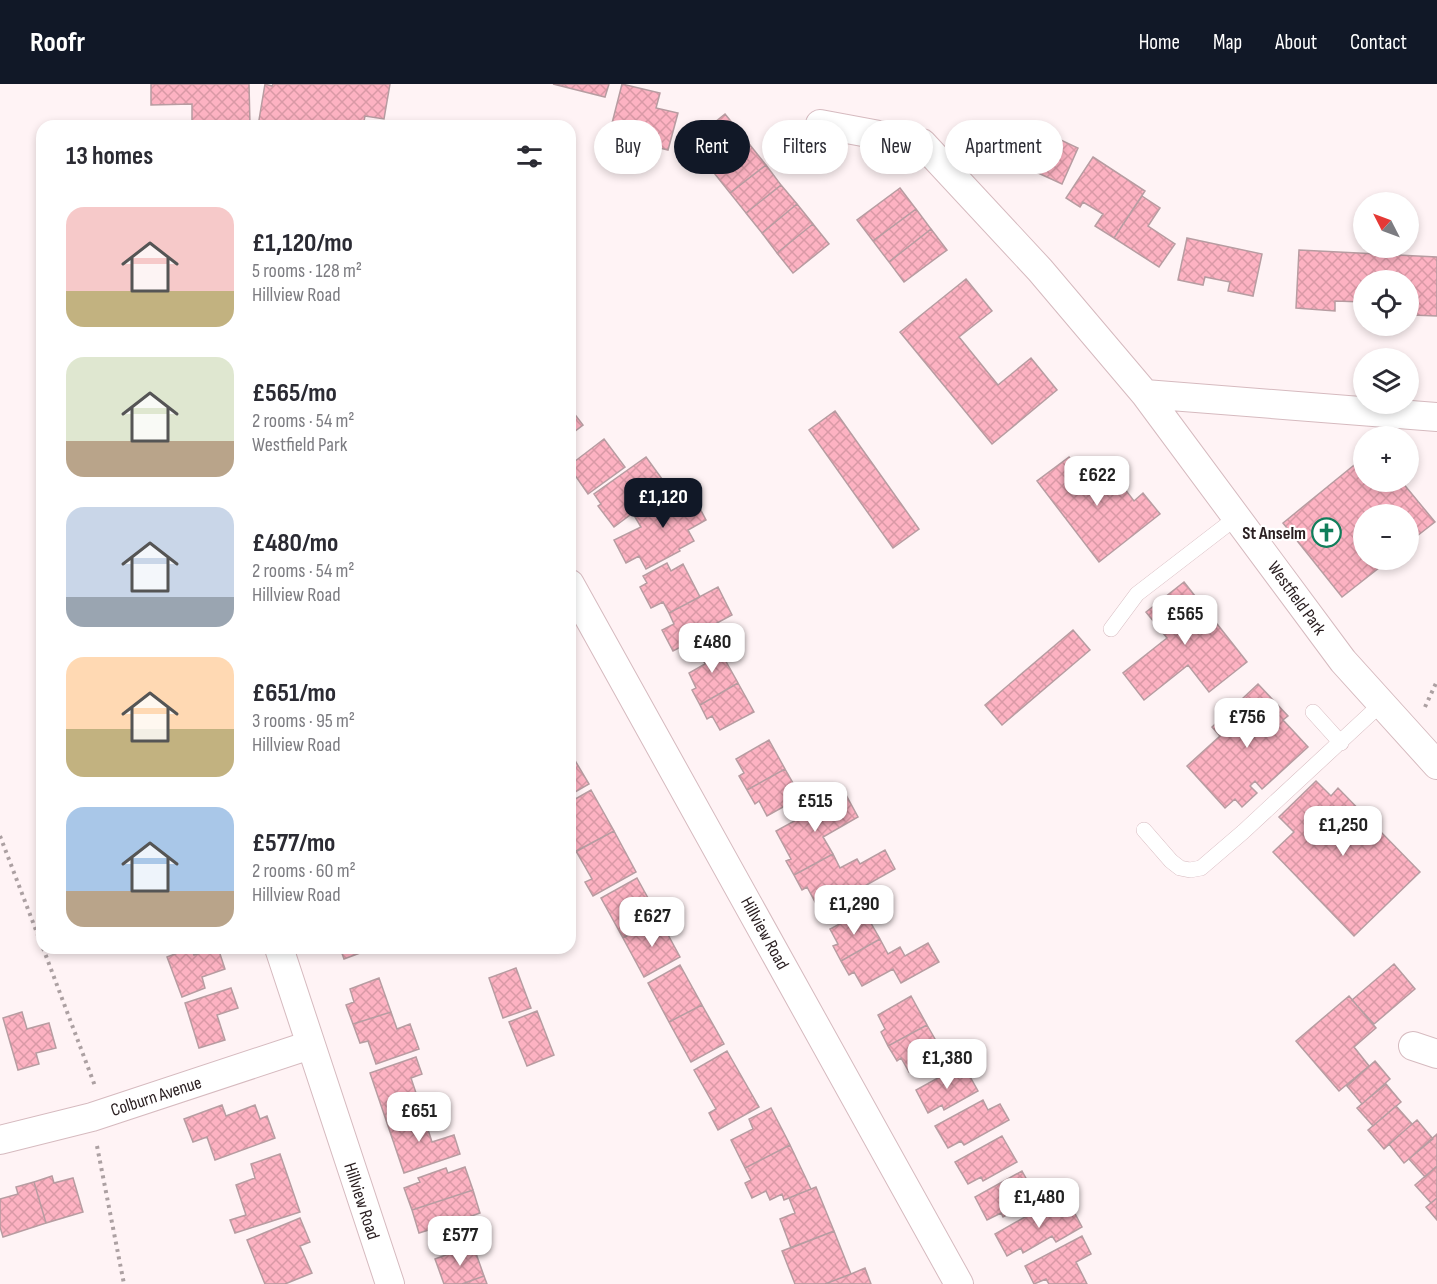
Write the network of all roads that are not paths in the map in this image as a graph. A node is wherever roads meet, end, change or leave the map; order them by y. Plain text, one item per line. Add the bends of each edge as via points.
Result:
1 (848, 129) edge
2 (1145, 394) junction
3 (1437, 417) edge
4 (1237, 517) junction
5 (576, 595) edge
6 (1111, 629) dead end
7 (1381, 704) junction
8 (1312, 712) dead end
9 (1341, 743) junction
10 (1437, 765) edge
11 (1144, 830) dead end
12 (281, 954) edge
13 (310, 1045) junction
14 (0, 1140) edge
15 (390, 1284) edge
16 (959, 1284) edge

1 - 2 street, Westfield Park via 922,144 1040,270
2 - 3 street
2 - 4 street, Westfield Park
4 - 6 lane via 1137,594
4 - 7 street, Westfield Park via 1343,661
5 - 16 street, Hillview Road
7 - 9 lane
7 - 10 street, Westfield Park
8 - 9 lane
9 - 11 lane via 1201,868 1180,867
12 - 13 street, Hillview Road
13 - 14 street, Colburn Avenue via 92,1117
13 - 15 street, Hillview Road

